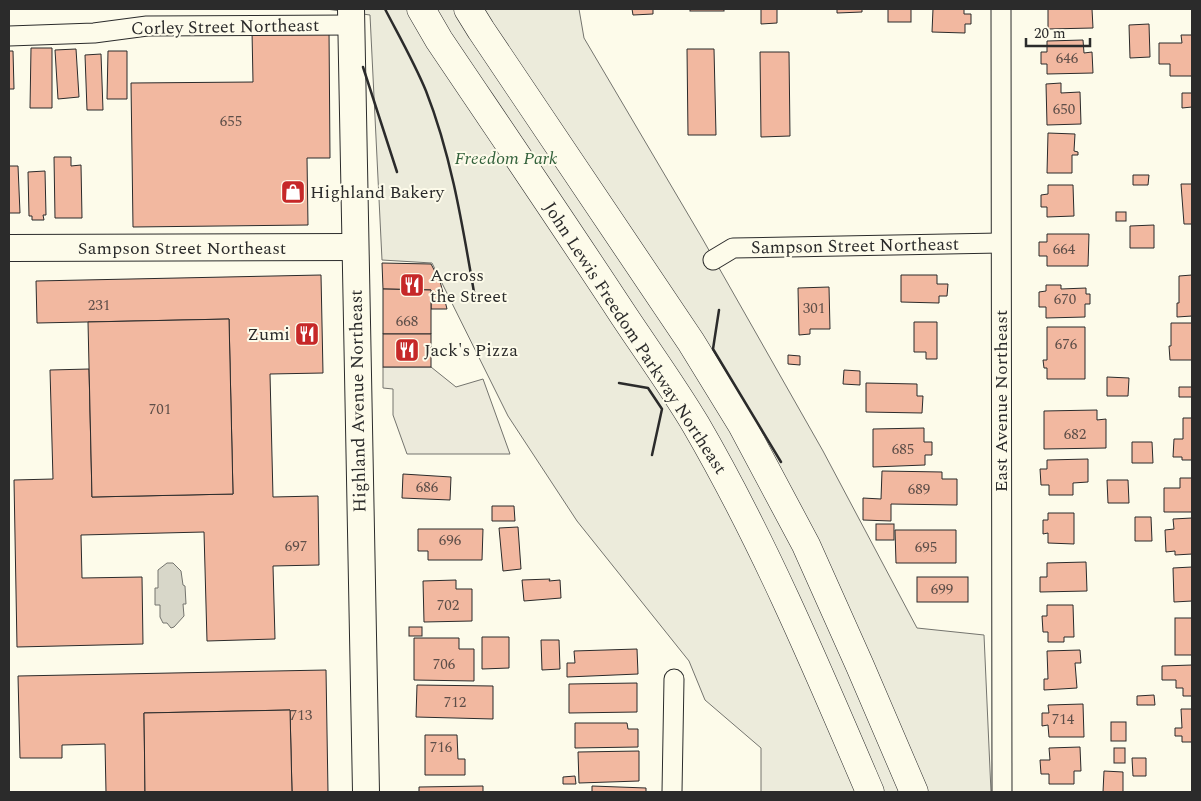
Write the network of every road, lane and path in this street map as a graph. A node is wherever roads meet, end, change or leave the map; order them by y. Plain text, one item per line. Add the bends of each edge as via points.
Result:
1 (421, 9) edge
2 (468, 9) edge
3 (1001, 9) edge
4 (351, 17) edge
5 (9, 36) edge
6 (1000, 243) junction
7 (355, 247) junction
8 (9, 248) edge
9 (713, 260) dead end
10 (674, 679) dead end
11 (366, 792) edge
12 (672, 792) edge
13 (870, 792) edge
14 (914, 792) edge
15 (1002, 792) edge

1 - 13 highway, John Lewis Freedom Parkway Northeast via 699,431 765,555
2 - 14 highway via 691,342 742,425 806,545
3 - 6 street, East Avenue Northeast
4 - 5 street, Corley Street Northeast
4 - 7 main road, Highland Avenue Northeast
6 - 9 street, Sampson Street Northeast via 733,248
6 - 15 street, East Avenue Northeast
7 - 8 main road, Sampson Street Northeast
7 - 11 main road, Highland Avenue Northeast
10 - 12 street

